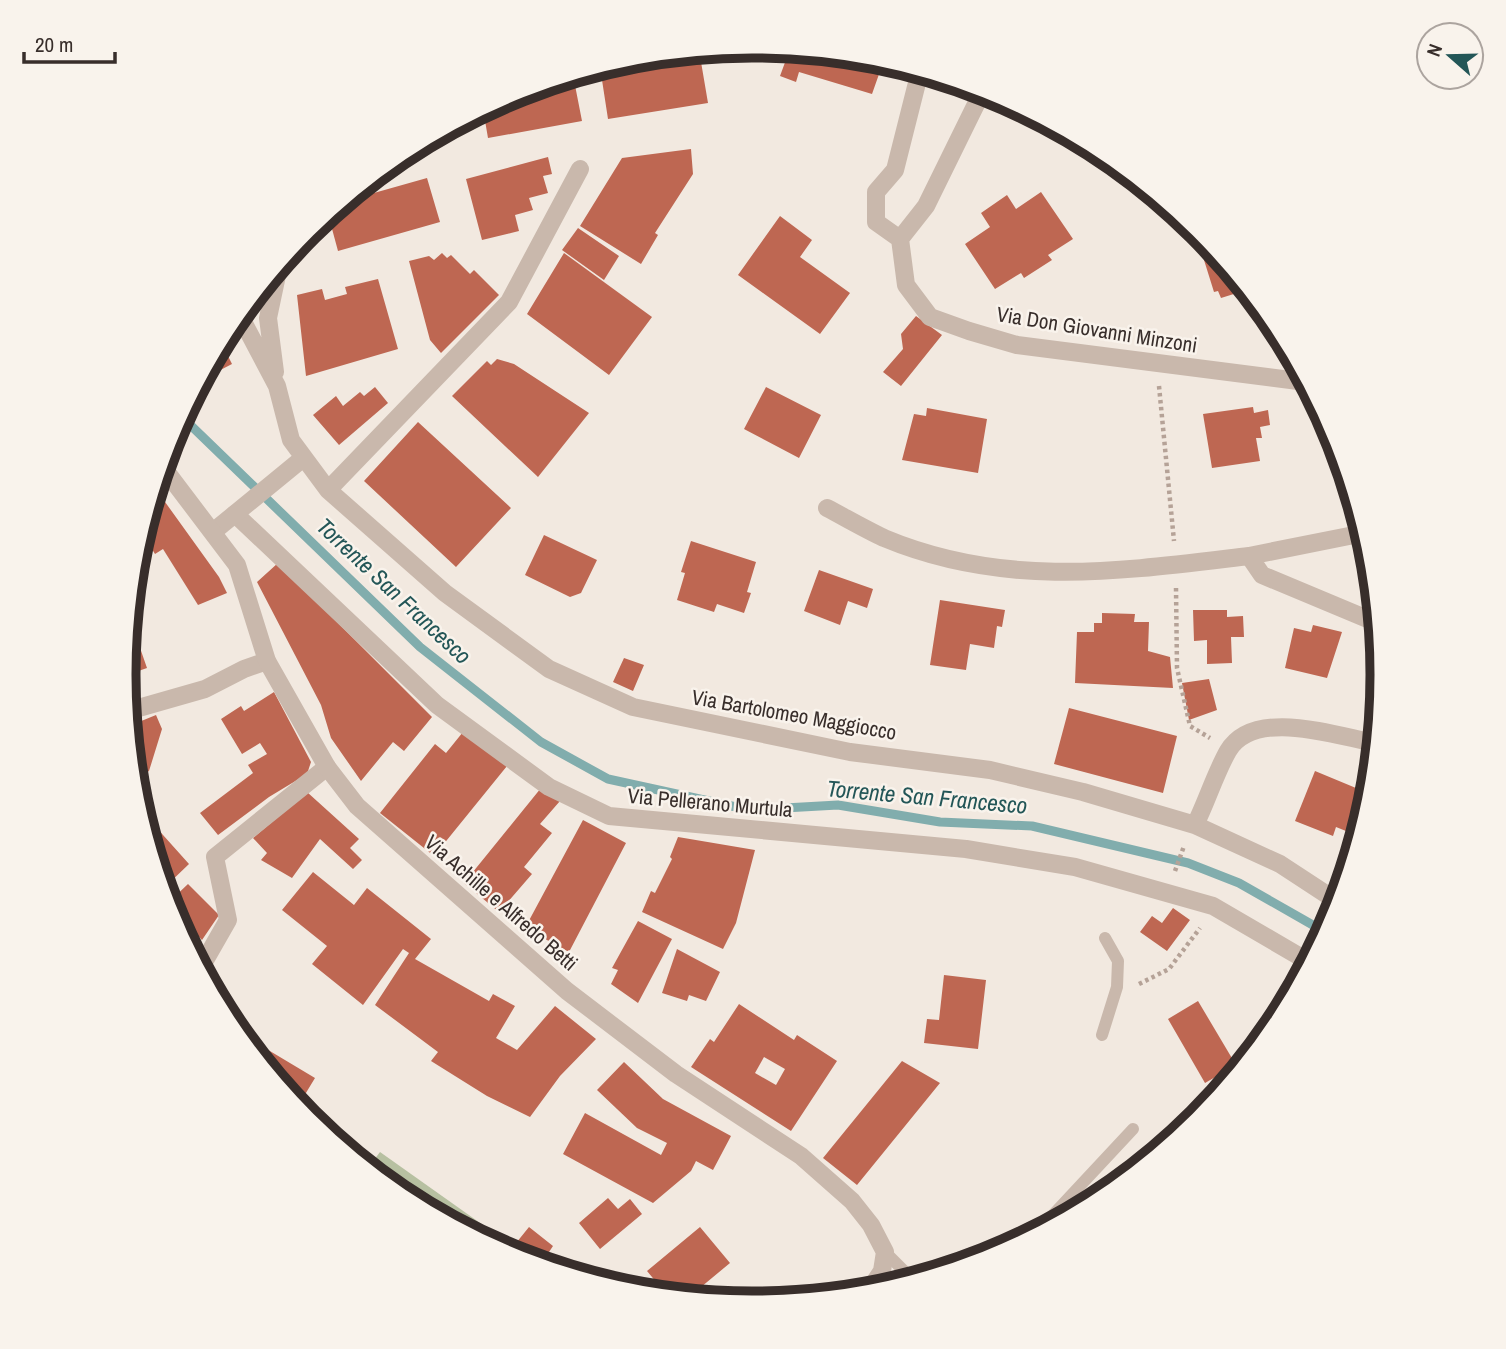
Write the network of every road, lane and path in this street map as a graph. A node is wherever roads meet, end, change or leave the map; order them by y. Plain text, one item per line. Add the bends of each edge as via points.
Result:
1 (918, 80) edge
2 (978, 101) edge
3 (580, 169) dead end
4 (900, 239) junction
5 (275, 286) edge
6 (245, 325) edge
7 (1295, 381) edge
8 (277, 386) junction
9 (297, 463) junction
10 (169, 475) edge
11 (328, 490) junction
12 (827, 508) dead end
13 (235, 514) junction
14 (214, 531) junction
15 (1354, 535) edge
16 (1249, 556) junction
17 (1366, 619) edge
18 (267, 661) junction
19 (138, 708) edge
20 (1365, 741) edge
21 (327, 767) junction
22 (1191, 832) junction
23 (1171, 882) dead end
24 (1329, 896) edge
25 (1213, 906) junction
26 (1105, 938) dead end
27 (1301, 957) edge
28 (206, 958) edge
29 (1169, 969) dead end
30 (1102, 1035) dead end
31 (1133, 1129) dead end
32 (1056, 1212) edge
33 (885, 1252) junction
34 (905, 1272) edge
35 (877, 1278) edge

1 - 4 street via 895,170 876,192 876,222
2 - 4 street via 926,206
3 - 11 street via 509,302
4 - 7 street, Via Don Giovanni Minzoni via 906,285 930,317 969,331 1017,345
5 - 8 street via 268,318
6 - 8 street
8 - 9 street, Via Bartolomeo Maggiocco
9 - 11 street, Via Bartolomeo Maggiocco
9 - 13 street
10 - 14 street, Via Achille e Alfredo Betti
11 - 22 street, Via Bartolomeo Maggiocco via 500,636 549,669 633,707 850,752 990,770 1083,792
12 - 16 street via 885,538 974,565 1029,573 1102,573
13 - 14 street
13 - 25 street, Via Pellerano Murtula via 437,705 549,787 609,816 965,849 1075,867
14 - 18 street, Via Achille e Alfredo Betti via 237,565
15 - 16 street
16 - 17 street via 1262,575
18 - 19 street via 205,690
18 - 21 street, Via Achille e Alfredo Betti
20 - 22 street via 1281,725 1243,735 1229,749
21 - 28 street via 215,857 228,920
21 - 33 street, Via Achille e Alfredo Betti via 357,806 567,991 676,1074 801,1156 852,1201
22 - 23 path
22 - 24 street, Via Bartolomeo Maggiocco via 1280,864
25 - 27 street, Via Pellerano Murtula
25 - 29 path
26 - 30 lane via 1118,961 1117,987
31 - 32 lane
33 - 34 lane
33 - 35 street

